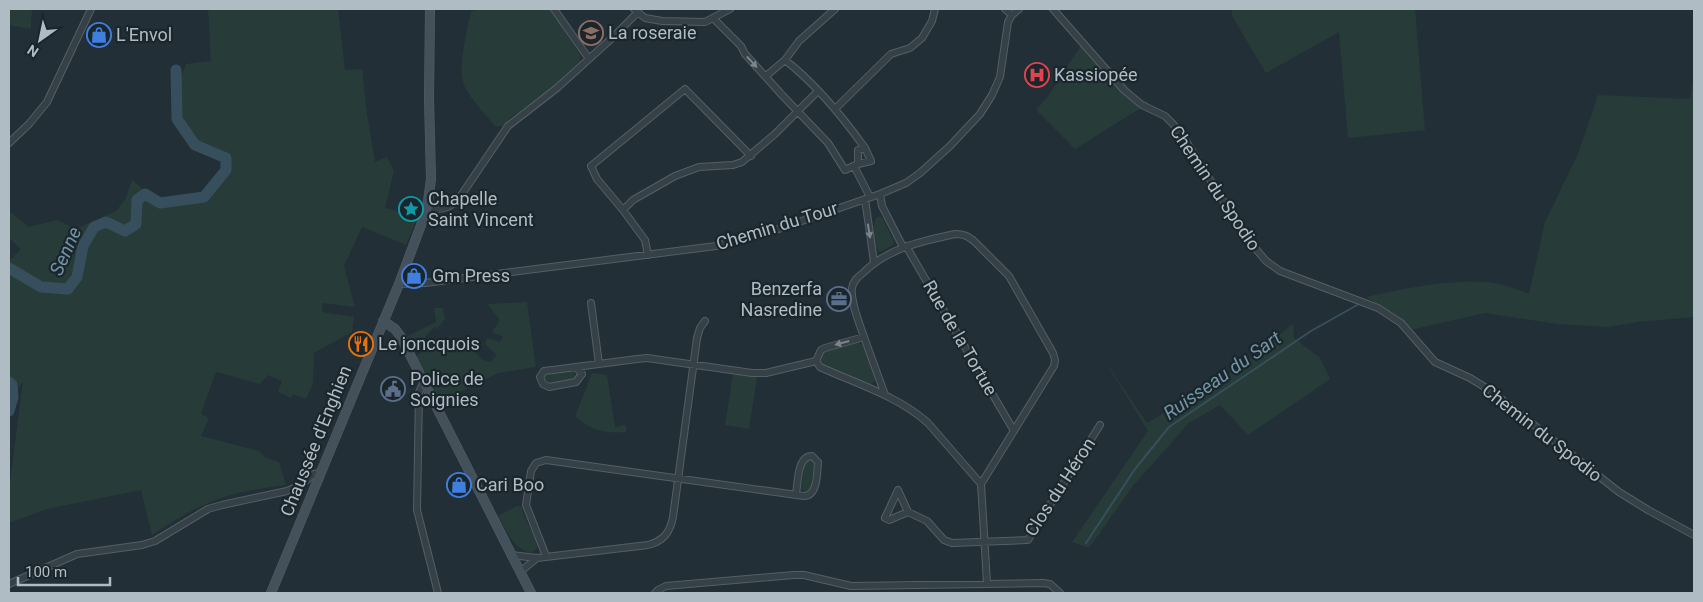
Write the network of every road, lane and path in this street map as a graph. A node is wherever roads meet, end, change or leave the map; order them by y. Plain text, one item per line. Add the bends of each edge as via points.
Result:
1 (92, 9) edge
2 (430, 9) edge
3 (554, 9) edge
4 (730, 9) edge
5 (835, 9) edge
6 (934, 9) edge
7 (1005, 9) edge
8 (1019, 9) edge
9 (1053, 9) edge
10 (636, 11) edge
11 (1012, 15) junction
12 (713, 18) junction
13 (589, 59) junction
14 (785, 60) junction
15 (766, 76) junction
16 (818, 91) junction
17 (835, 109) junction
18 (798, 111) junction
19 (9, 143) edge
20 (865, 148) junction
21 (751, 156) junction
22 (856, 165) junction
23 (880, 194) junction
24 (867, 198) junction
25 (428, 210) junction
26 (623, 210) junction
27 (904, 247) junction
28 (648, 255) junction
29 (874, 262) junction
30 (399, 284) junction
31 (591, 303) dead end
32 (383, 321) junction
33 (705, 321) dead end
34 (864, 337) junction
35 (816, 360) junction
36 (599, 364) junction
37 (693, 365) junction
38 (576, 367) junction
39 (424, 382) junction
40 (884, 395) junction
41 (1100, 425) dead end
42 (1014, 431) junction
43 (320, 473) junction
44 (678, 478) junction
45 (981, 484) junction
46 (796, 494) junction
47 (908, 512) junction
48 (1694, 535) edge
49 (984, 542) junction
50 (511, 555) junction
51 (546, 556) junction
52 (536, 558) junction
53 (520, 572) junction
54 (986, 583) junction
55 (9, 584) edge
56 (839, 585) junction
57 (915, 586) junction
58 (271, 593) edge
59 (438, 593) edge
60 (531, 593) edge
61 (655, 593) edge
62 (838, 593) edge
63 (918, 593) edge
64 (1060, 593) edge

1 - 19 street via 47,102
2 - 25 main road, Chaussée d'Enghien via 431,179
3 - 13 street
4 - 12 street
5 - 14 street via 799,42
6 - 17 street via 932,21 922,38 910,48 891,54
7 - 11 street
8 - 11 street
9 - 48 street, Chemin du Spodio via 1124,90 1173,124 1245,236 1270,265 1387,313 1401,323 1435,362 1480,383 1619,492
10 - 12 street via 645,18 662,22 705,22
10 - 13 street
11 - 23 street, Chemin du Tour via 1006,29 1000,77 980,114 920,173
12 -> 15 street
13 - 25 street via 508,126 451,207
14 - 15 street
14 - 16 street
15 - 18 street
16 - 17 street
16 - 18 street
17 - 20 street
18 - 21 street
18 - 22 street via 828,143 845,170
20 - 22 street via 858,150
20 - 22 street via 871,161
21 - 26 street via 733,165 699,168 675,176 633,200
21 - 26 street via 685,89 592,166 597,178
22 - 24 street
23 - 24 street, Chemin du Tour
23 - 27 street, Rue de la Tortue via 882,206
24 - 28 street, Chemin du Tour via 739,241
24 -> 29 street
25 - 30 main road, Chaussée d'Enghien
26 - 28 street via 645,240
27 - 29 street
27 - 42 street, Rue de la Tortue
27 - 42 street via 955,234 969,237 1009,276 1055,360
28 - 30 street, Chemin du Tour
29 - 34 street via 855,280 852,289
30 - 32 main road, Chaussée d'Enghien
31 - 36 street
32 - 39 main road via 398,333
32 - 43 main road, Chaussée d'Enghien
33 - 37 street via 697,338
34 -> 35 street via 825,348
34 - 40 street
35 - 37 street via 766,373
35 - 40 street via 820,367
36 - 37 street via 647,358
36 - 38 street
37 - 44 street
38 - 38 street via 582,374 576,382 549,387 540,377 544,371
39 - 50 main road
39 - 59 street via 419,392 418,510
40 - 45 street via 928,423
41 - 49 street, Clos du Héron via 1028,540
42 - 45 street
43 - 55 street via 287,491 208,509 155,541 77,554
43 - 58 main road, Chaussée d'Enghien
44 - 46 street
44 - 51 street via 672,525 663,539 648,545
44 - 51 street via 546,460 536,463 530,471 526,505
45 - 49 street
46 - 46 street via 809,496 813,493 818,462 812,456 807,456 801,463
47 - 47 street via 889,520 885,518 898,490
47 - 49 street via 927,521 948,542
49 - 54 street
50 - 52 street
50 - 53 main road
51 - 52 street
52 - 53 street
53 - 60 main road
54 - 57 street
54 - 64 street via 1043,583 1050,584
56 - 57 street
56 - 61 street via 794,575 666,586
56 - 62 street
57 - 63 street

